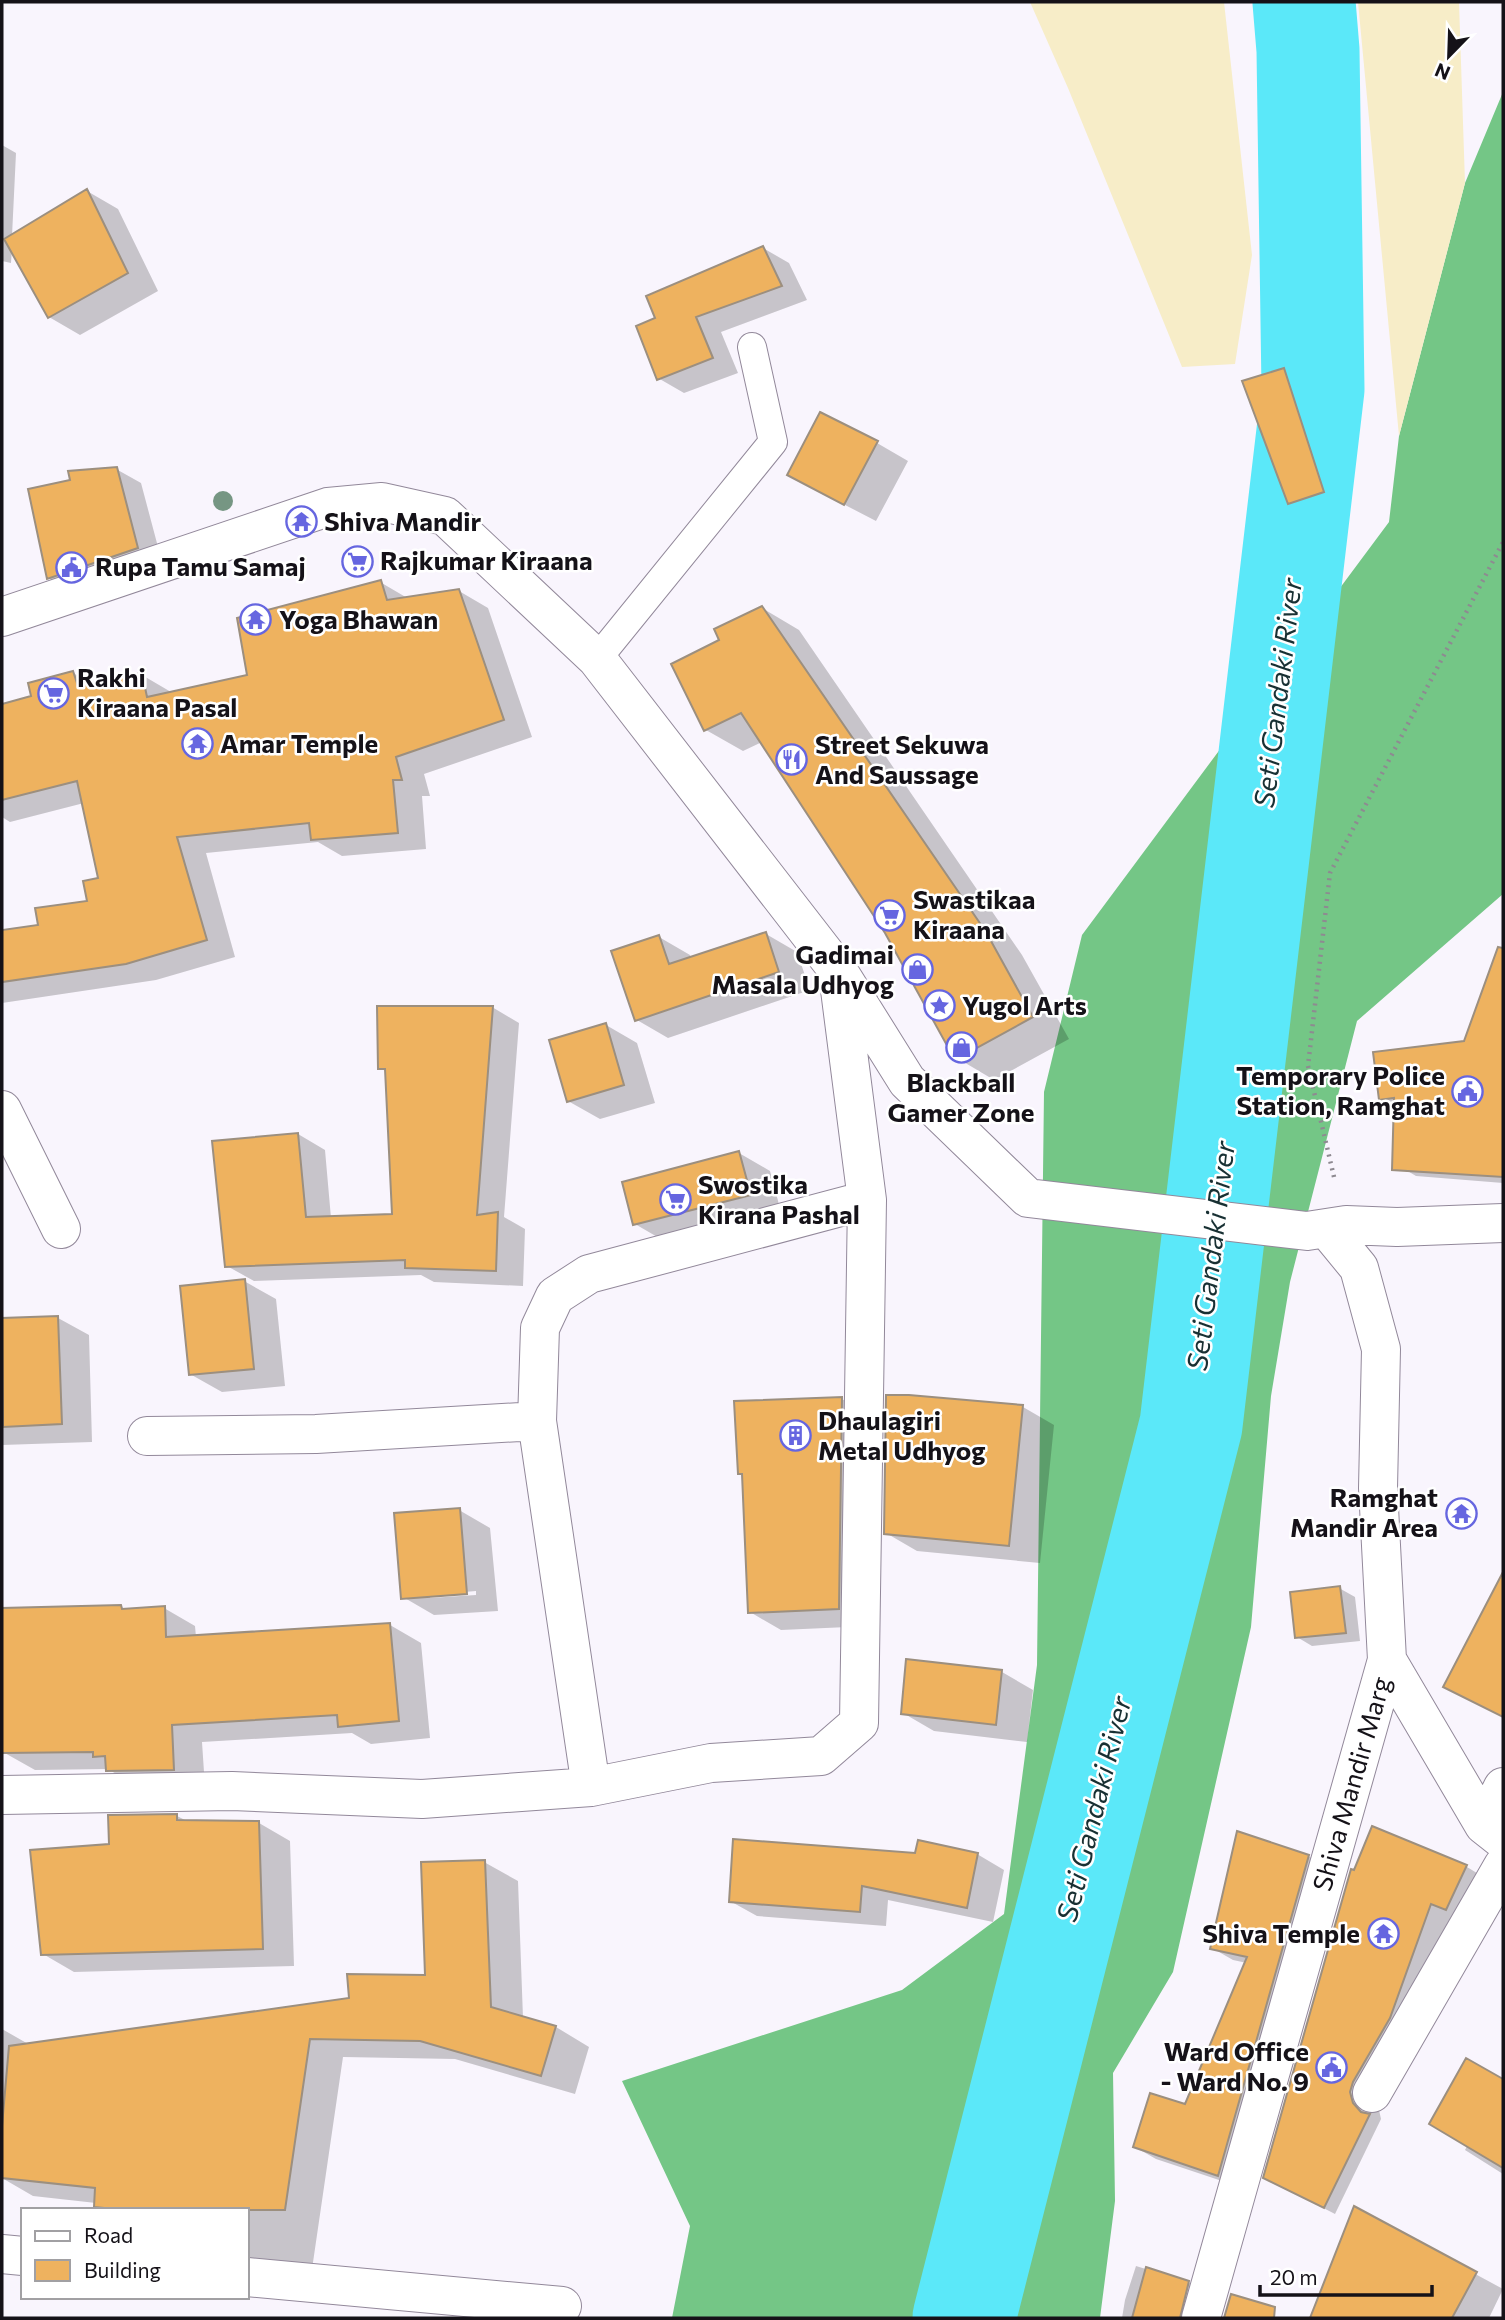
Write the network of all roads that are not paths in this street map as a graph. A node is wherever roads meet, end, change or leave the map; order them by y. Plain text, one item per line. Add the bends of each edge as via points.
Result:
1 (752, 347) dead end
2 (2, 617) edge
3 (597, 659) junction
4 (837, 969) junction
5 (2, 1110) edge
6 (867, 1200) junction
7 (1503, 1223) edge
8 (1327, 1228) junction
9 (61, 1229) dead end
10 (537, 1421) junction
11 (147, 1436) dead end
12 (1387, 1660) junction
13 (591, 1787) junction
14 (1503, 1787) edge
15 (2, 1795) edge
16 (1493, 1832) edge
17 (1503, 1866) edge
18 (1371, 2093) dead end
19 (2, 2255) edge
20 (21, 2256) edge
21 (248, 2277) edge
22 (562, 2306) dead end
23 (1201, 2318) edge

1 - 3 lane via 773,442
2 - 3 street via 328,507 382,502 445,516
3 - 4 street
4 - 6 street
4 - 8 street via 907,1081 1028,1198
5 - 9 street
6 - 10 street via 589,1274 555,1296 540,1328
6 - 13 street via 859,1723 821,1756 711,1763
7 - 8 street
8 - 12 street via 1359,1268 1381,1349 1378,1488
10 - 11 street via 316,1434
10 - 13 street
12 - 16 street, Shiva Mandir Marg
12 - 23 street, Shiva Mandir Marg
13 - 15 street via 422,1799 232,1791
14 - 16 street
17 - 18 street
19 - 20 street
21 - 22 street

